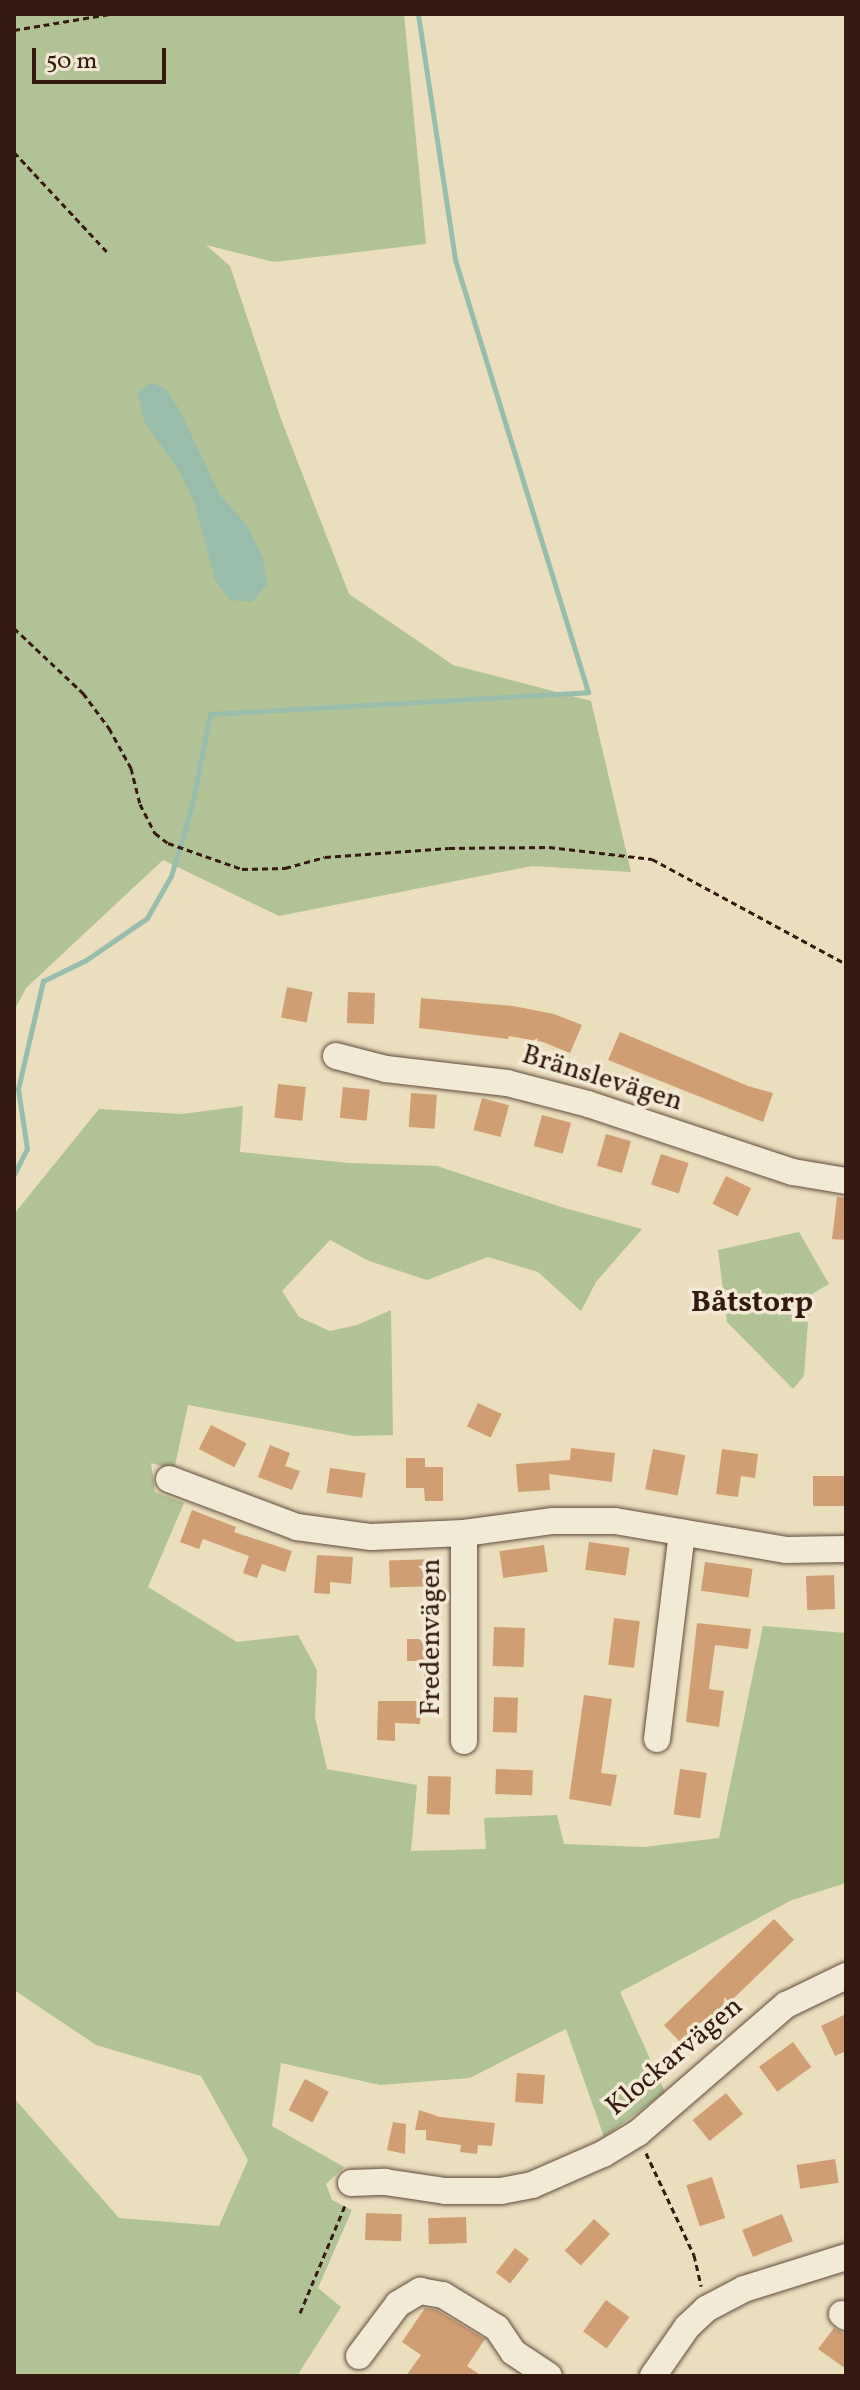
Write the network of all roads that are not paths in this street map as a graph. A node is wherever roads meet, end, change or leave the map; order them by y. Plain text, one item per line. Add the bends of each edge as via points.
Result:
1 (336, 1056) dead end
2 (846, 1181) edge
3 (169, 1479) dead end
4 (464, 1533) junction
5 (682, 1533) junction
6 (846, 1549) edge
7 (657, 1739) dead end
8 (464, 1741) dead end
9 (846, 1976) edge
10 (351, 2183) road end
11 (846, 2257) edge
12 (359, 2356) dead end
13 (549, 2376) edge
14 (653, 2376) edge

1 - 2 street, Bränslevägen via 386,1069 507,1083 588,1104 793,1172
3 - 4 street, Fredenvägen via 297,1527 371,1537
4 - 5 street, Fredenvägen via 553,1521 615,1521
4 - 8 street, Fredenvägen
5 - 6 street, Fredenvägen via 786,1550
5 - 7 street
9 - 10 street, Klockarvägen via 786,2005 638,2133 532,2185 445,2191
11 - 14 street via 744,2289 706,2309
12 - 13 street via 398,2304 420,2291 443,2295 497,2328 513,2352

